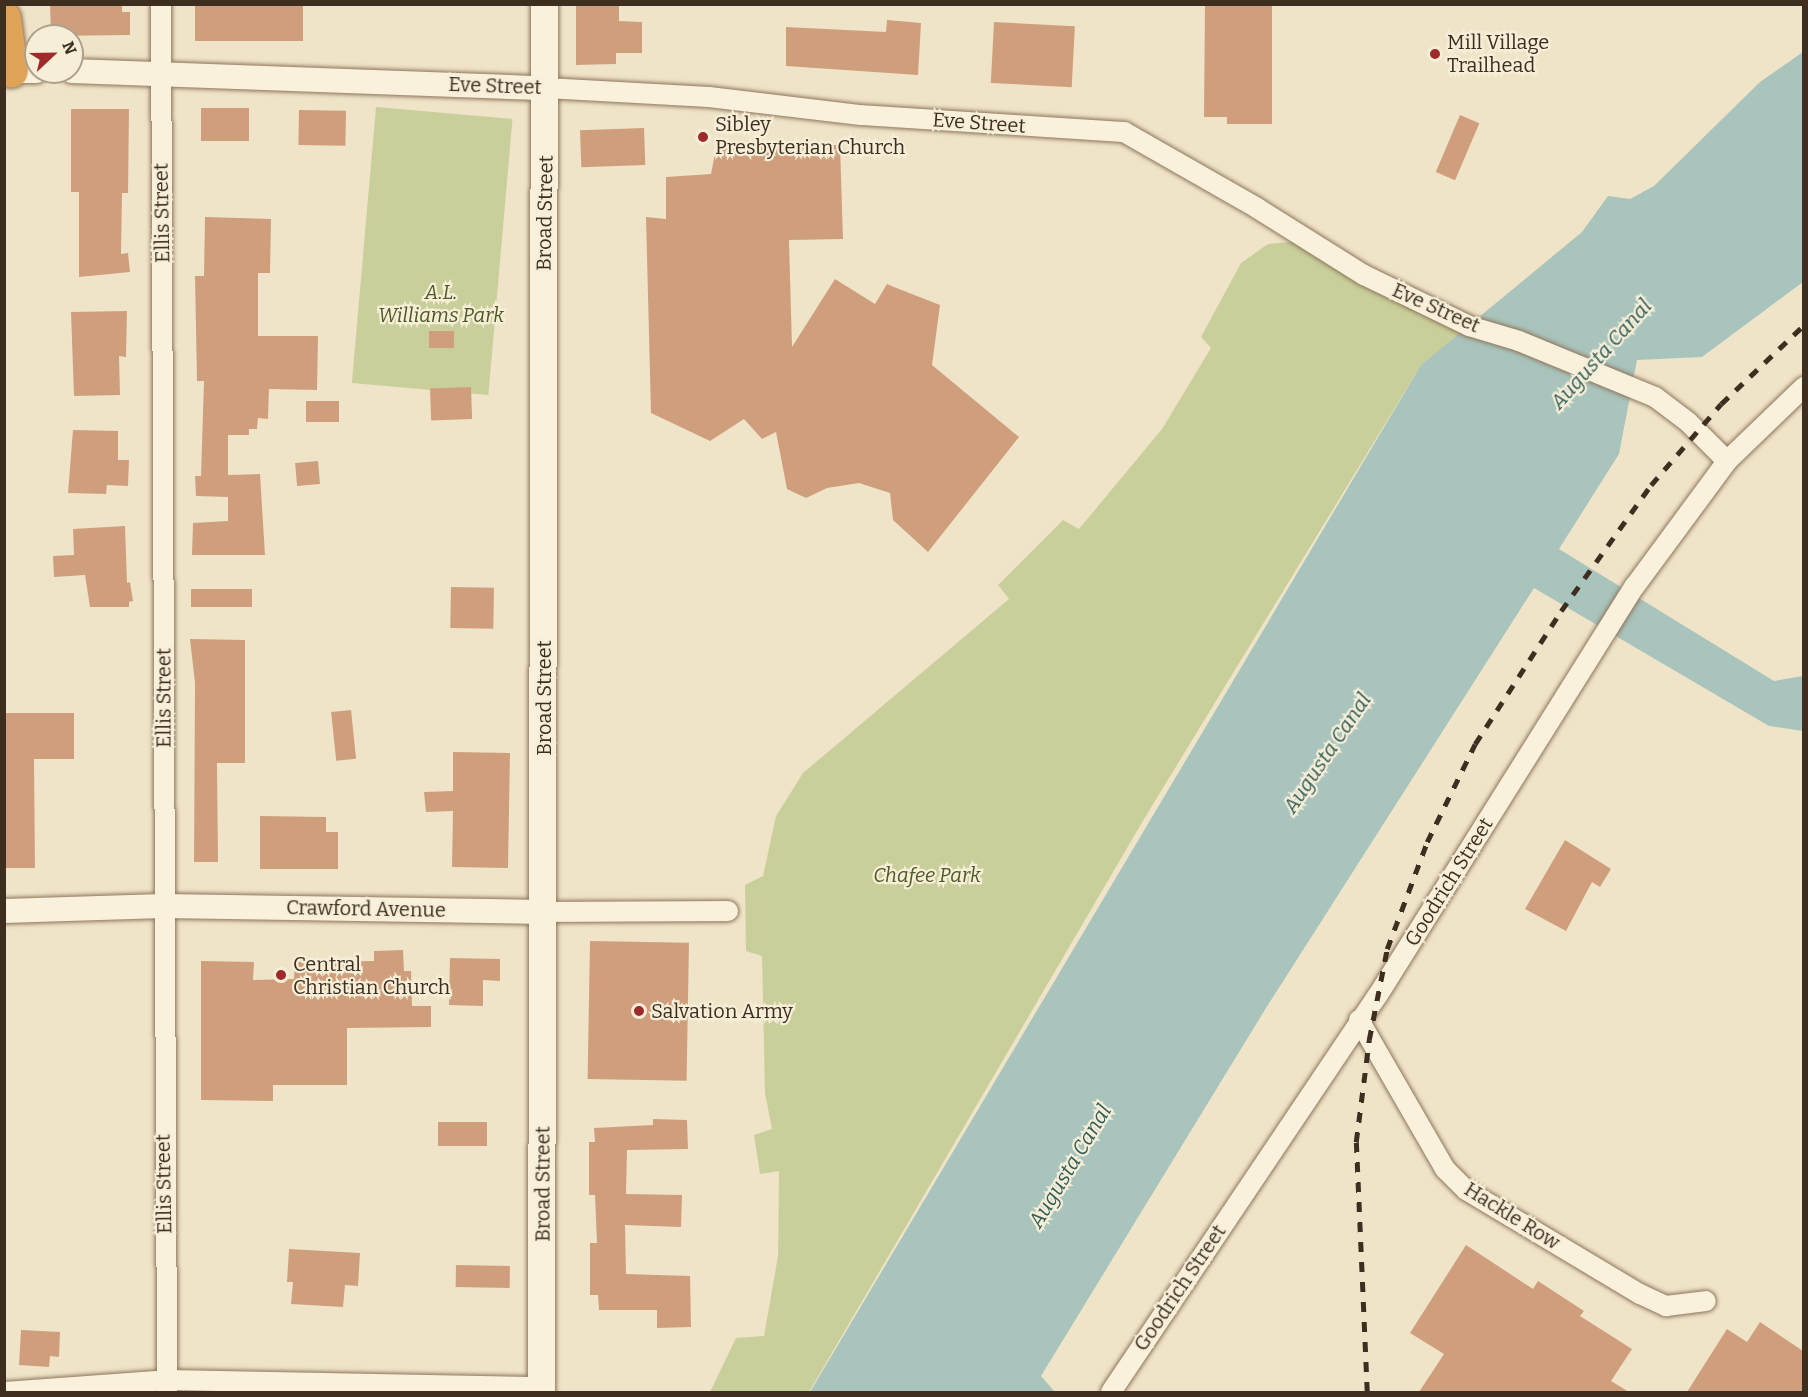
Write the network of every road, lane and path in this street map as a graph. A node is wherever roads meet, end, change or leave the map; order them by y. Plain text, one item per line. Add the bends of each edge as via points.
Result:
1 (161, 4) edge
2 (544, 4) edge
3 (4, 18) edge
4 (17, 71) edge
5 (84, 71) edge
6 (160, 71) junction
7 (546, 88) junction
8 (1803, 387) edge
9 (1727, 461) junction
10 (163, 906) junction
11 (4, 911) edge
12 (728, 911) dead end
13 (545, 912) junction
14 (1359, 1020) junction
15 (1706, 1301) dead end
16 (167, 1386) edge
17 (5, 1391) edge
18 (541, 1391) edge
19 (1111, 1392) edge

1 - 6 street, Ellis Street
2 - 7 main road, Broad Street
3 - 4 highway
5 - 6 street, Eve Street
6 - 7 street, Eve Street
6 - 10 street, Ellis Street via 164,330
7 - 9 street, Eve Street via 709,97 861,115 1124,132 1364,274 1469,326 1519,341 1670,406
7 - 13 main road, Broad Street via 542,480
8 - 9 street, Goodrich Street
9 - 14 street, Goodrich Street via 1635,586
10 - 11 street, Crawford Avenue
10 - 13 street, Crawford Avenue
10 - 16 street, Ellis Street
12 - 13 street, Crawford Avenue
13 - 18 main road, Broad Street
14 - 15 street, Hackle Row via 1445,1168 1466,1190 1640,1294 1666,1306
14 - 19 street, Goodrich Street
16 - 17 street
16 - 18 street

